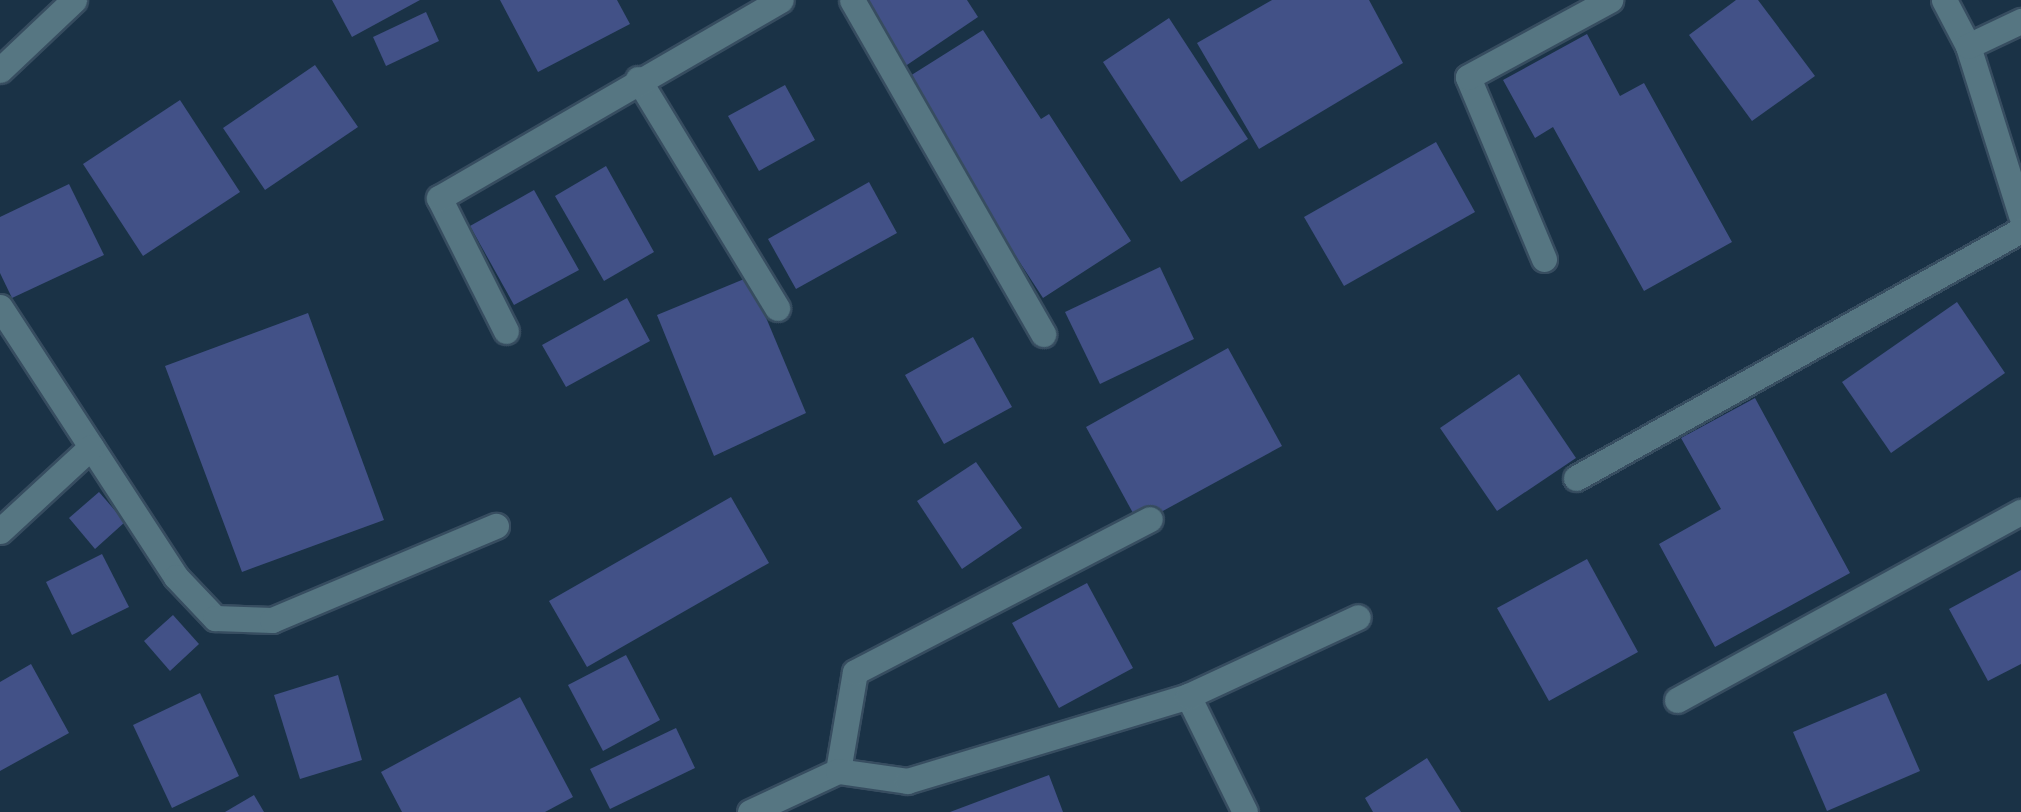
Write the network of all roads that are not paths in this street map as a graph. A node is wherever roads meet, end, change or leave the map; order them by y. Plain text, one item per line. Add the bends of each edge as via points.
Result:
1 (74, 0) edge
2 (781, 0) edge
3 (852, 0) edge
4 (1610, 0) edge
5 (1944, 0) edge
6 (2021, 21) edge
7 (1968, 46) junction
8 (0, 70) edge
9 (638, 78) junction
10 (2021, 215) edge
11 (2021, 230) edge
12 (1544, 259) dead end
13 (0, 307) edge
14 (776, 308) dead end
15 (506, 331) dead end
16 (1043, 334) dead end
17 (91, 448) junction
18 (1576, 478) dead end
19 (2021, 512) edge
20 (1150, 519) dead end
21 (496, 526) dead end
22 (0, 531) edge
23 (1358, 616) dead end
24 (1188, 696) junction
25 (1677, 700) dead end
26 (838, 771) junction
27 (750, 812) edge
28 (1246, 812) edge

1 - 8 street
2 - 9 street
3 - 16 street
4 - 12 street via 1468,77
5 - 7 street
6 - 7 street
7 - 10 street
9 - 14 street
9 - 15 street via 438,198
11 - 18 street
13 - 17 street
17 - 21 street via 176,577 215,618 272,620
17 - 22 street
19 - 25 street
20 - 26 street via 855,672
23 - 24 street
24 - 26 street via 907,781
24 - 28 street
26 - 27 street

